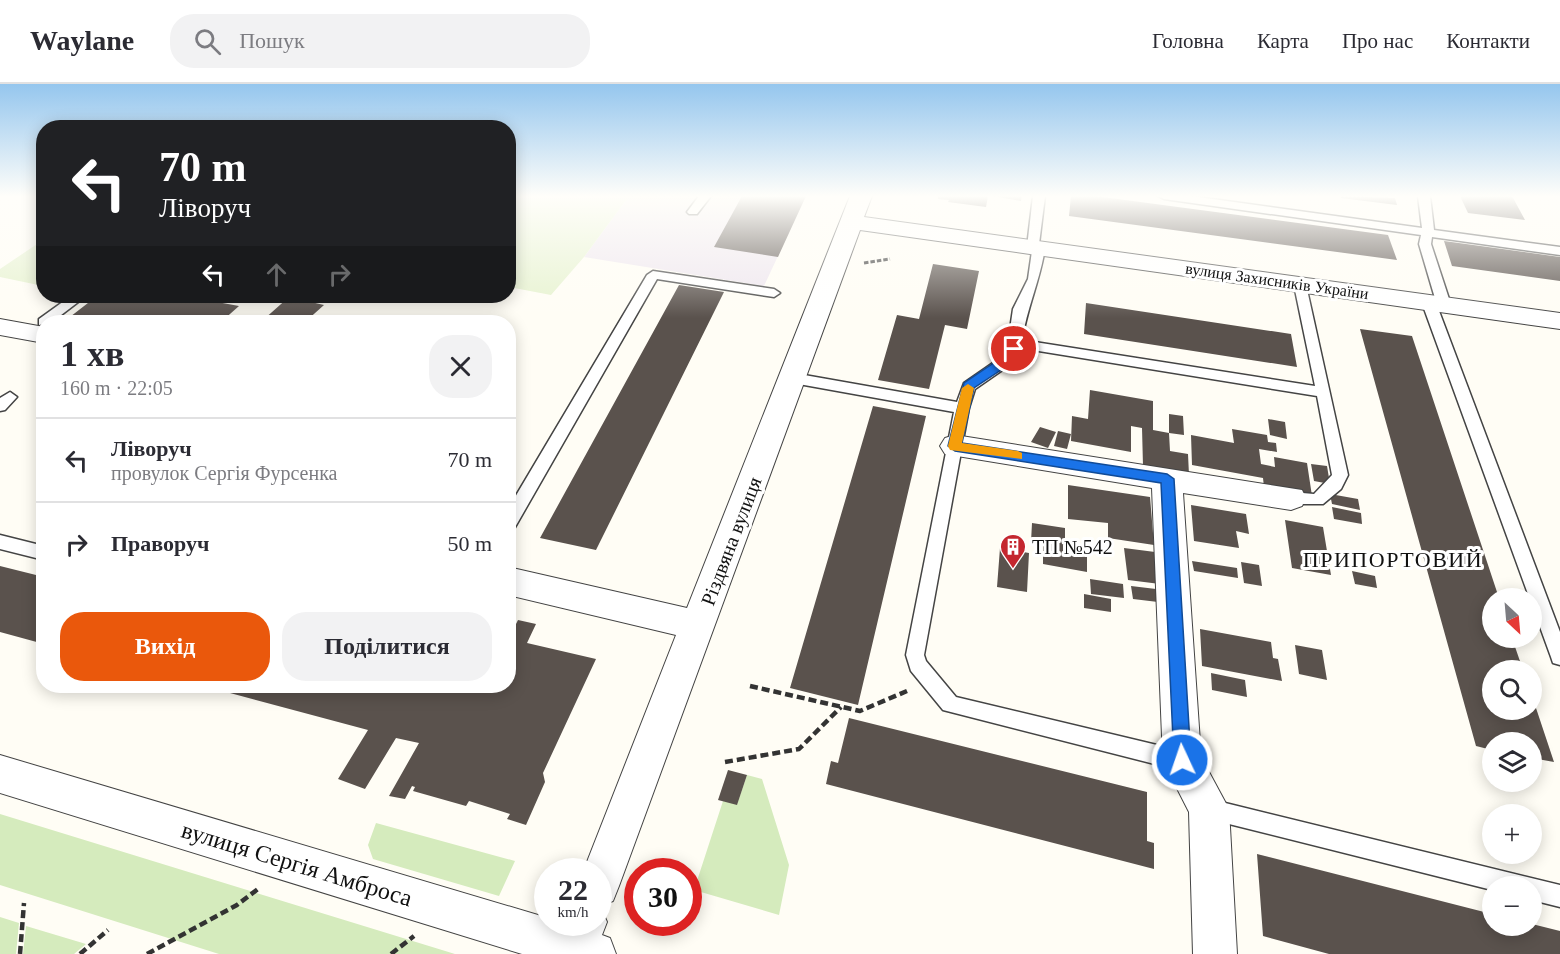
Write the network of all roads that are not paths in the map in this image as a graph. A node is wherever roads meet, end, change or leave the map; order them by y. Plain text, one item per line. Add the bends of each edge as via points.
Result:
1 (846, 237) edge
2 (983, 237) edge
3 (1037, 237) edge
4 (1426, 237) edge
5 (1464, 237) edge
6 (1036, 248) junction
7 (1560, 251) edge
8 (1300, 285) junction
9 (774, 293) dead end
10 (71, 303) edge
11 (1437, 304) junction
12 (56, 315) edge
13 (1560, 321) edge
14 (0, 327) edge
15 (36, 328) edge
16 (1015, 343) junction
17 (793, 378) junction
18 (1324, 392) junction
19 (962, 408) junction
20 (955, 446) junction
21 (1167, 479) junction
22 (1292, 498) joint
23 (516, 510) edge
24 (0, 542) edge
25 (36, 551) edge
26 (516, 583) edge
27 (699, 626) junction
28 (1560, 657) edge
29 (1182, 760) junction
30 (0, 774) edge
31 (1209, 809) junction
32 (609, 858) edge
33 (1482, 876) edge
34 (1542, 892) edge
35 (1560, 896) edge
36 (582, 945) edge
37 (1215, 954) edge

1 - 17 street, Різдвяна вулиця
2 - 6 street, вулиця Захисників України
3 - 6 lane
4 - 11 lane
5 - 7 lane
6 - 8 street, вулиця Захисників України
6 - 16 lane via 1035,277 1019,314
8 - 11 street, вулиця Захисників України
8 - 18 lane
9 - 23 lane via 653,275
10 - 12 lane
11 - 13 street, вулиця Захисників України
11 - 28 lane
14 - 15 street
16 - 18 lane
16 - 19 lane via 1009,359 969,386
17 - 19 lane
17 - 27 street, Різдвяна вулиця
18 - 22 lane via 1339,478 1317,500
19 - 20 lane
20 - 21 street
20 - 29 lane via 916,662 950,704
21 - 22 street
21 - 29 street
24 - 25 lane
26 - 27 street
27 - 32 street, Різдвяна вулиця
29 - 31 street
30 - 36 street, вулиця Сергія Амброса
31 - 33 lane
31 - 37 street
34 - 35 lane

